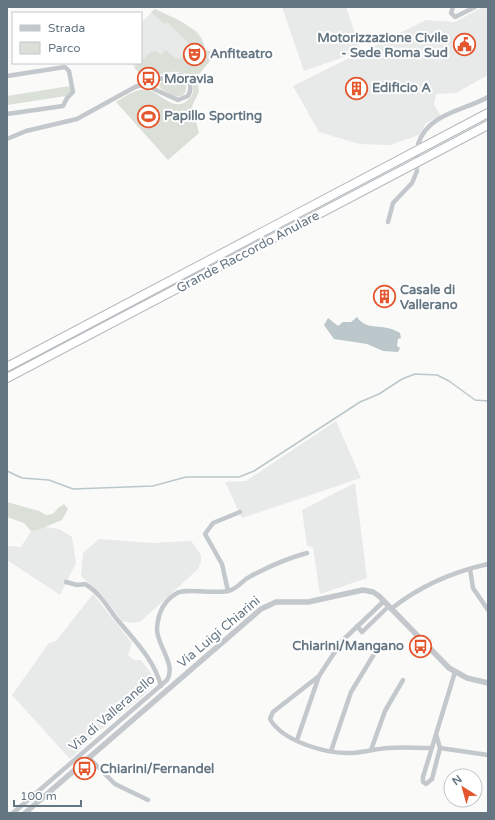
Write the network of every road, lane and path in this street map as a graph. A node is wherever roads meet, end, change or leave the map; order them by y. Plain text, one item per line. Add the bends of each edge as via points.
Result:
1 (453, 7) edge
2 (475, 7) edge
3 (7, 76) edge
4 (145, 85) junction
5 (488, 97) edge
6 (488, 107) edge
7 (7, 114) edge
8 (488, 114) edge
9 (488, 125) edge
10 (7, 139) edge
11 (433, 142) junction
12 (418, 144) tunnel mouth
13 (417, 171) tunnel mouth
14 (388, 222) dead end
15 (7, 367) edge
16 (7, 378) edge
17 (240, 512) dead end
18 (307, 553) dead end
19 (488, 564) edge
20 (470, 569) junction
21 (66, 582) dead end
22 (228, 591) junction
23 (384, 601) junction
24 (390, 607) junction
25 (488, 610) edge
26 (357, 626) junction
27 (376, 651) dead end
28 (455, 672) junction
29 (319, 676) junction
30 (403, 680) dead end
31 (488, 683) edge
32 (161, 686) junction
33 (436, 734) junction
34 (297, 740) junction
35 (431, 748) junction
36 (440, 748) junction
37 (371, 750) junction
38 (331, 751) junction
39 (488, 755) edge
40 (89, 758) junction
41 (148, 800) dead end
42 (13, 813) edge
43 (25, 813) edge

1 - 2 street via 453,17
3 - 7 street via 67,68 73,92 63,106
4 - 4 street via 178,100 186,98 191,88 186,78 178,75
4 - 10 street via 135,87 77,119 26,131
5 - 12 street via 432,123
6 - 11 highway
8 - 11 highway, Grande Raccordo Anulare
9 - 16 highway, Grande Raccordo Anulare
11 - 15 highway, Grande Raccordo Anulare
13 - 14 street via 412,183 393,203
17 - 22 street via 213,523 205,534 222,564
18 - 22 street via 252,575 237,588
19 - 20 street
20 - 24 street via 434,582
20 - 25 street via 473,588
21 - 32 street via 85,584 100,596 148,659
22 - 32 street, Via di Valleranello via 180,591 161,608 158,636 170,671
23 - 24 street, Via Luigi Chiarini
23 - 26 street
23 - 40 street, Via Luigi Chiarini via 376,593 365,590 308,602 279,601 268,604
24 - 26 street via 362,632
24 - 28 street, Via Luigi Chiarini
26 - 29 street via 337,647
27 - 38 street via 351,692
28 - 31 street, Via Luigi Chiarini
28 - 33 street
29 - 34 street
29 - 34 street via 270,715 270,720 276,726
30 - 37 street via 385,711
32 - 42 street, Via di Valleranello
33 - 35 street
33 - 36 street
34 - 38 street
35 - 36 street via 422,778 426,784 432,779
35 - 37 street
36 - 39 street
37 - 38 street via 352,753
40 - 41 street via 115,784
40 - 43 street, Via Luigi Chiarini

